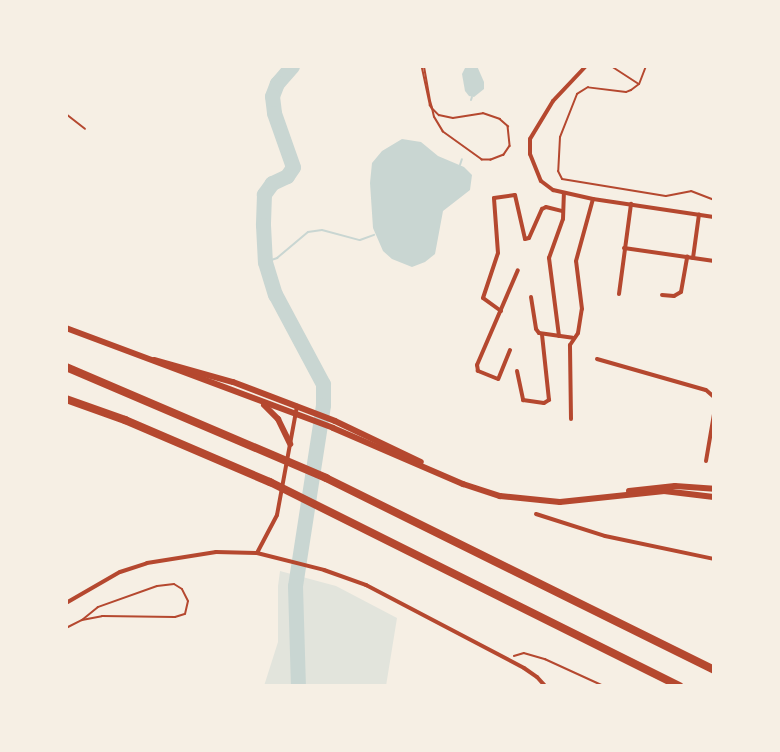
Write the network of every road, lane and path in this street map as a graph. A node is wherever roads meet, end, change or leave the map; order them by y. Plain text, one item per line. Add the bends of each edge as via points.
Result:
1 (423, 66) edge
2 (586, 66) edge
3 (611, 66) edge
4 (646, 66) edge
5 (639, 84) junction
6 (432, 108) junction
7 (66, 114) edge
8 (85, 129) dead end
9 (564, 193) junction
10 (593, 199) junction
11 (714, 200) edge
12 (631, 204) junction
13 (562, 211) junction
14 (699, 214) junction
15 (714, 217) edge
16 (624, 248) junction
17 (690, 257) junction
18 (714, 261) edge
19 (518, 270) dead end
20 (619, 294) dead end
21 (662, 296) dead end
22 (531, 297) dead end
23 (501, 311) junction
24 (66, 328) edge
25 (542, 334) junction
26 (559, 336) junction
27 (574, 338) junction
28 (510, 350) dead end
29 (150, 359) junction
30 (597, 359) dead end
31 (66, 367) edge
32 (518, 371) dead end
33 (714, 397) edge
34 (66, 399) edge
35 (254, 399) junction
36 (296, 410) junction
37 (714, 414) edge
38 (571, 419) dead end
39 (334, 424) junction
40 (290, 444) junction
41 (706, 461) dead end
42 (714, 489) edge
43 (714, 497) edge
44 (536, 514) dead end
45 (257, 553) junction
46 (714, 559) edge
47 (66, 603) edge
48 (82, 620) junction
49 (66, 628) edge
50 (511, 662) junction
51 (714, 670) edge
52 (545, 686) edge
53 (604, 686) edge
54 (680, 686) edge

1 - 6 path
2 - 9 street via 553,101 530,139 530,153 541,181 549,189
3 - 5 lane
4 - 5 lane
5 - 11 lane via 626,92 588,87 577,94 560,137 558,171 562,179 666,196 691,191
6 - 6 path via 447,137 482,160 498,159 510,146 511,132 500,120 477,112 447,118
7 - 8 lane
9 - 10 street
9 - 13 street
10 - 12 street
10 - 27 street via 576,261 582,309
12 - 14 street
12 - 16 street
13 - 23 street via 542,209 525,239 515,195 494,198 498,253 483,298
13 - 26 street via 563,219 549,258
14 - 15 street
14 - 17 street
16 - 17 street
16 - 20 street
17 - 18 street
17 - 21 street via 681,292
19 - 23 street
22 - 25 street via 536,329
23 - 28 street via 477,365 478,371 498,379
24 - 29 main road
25 - 26 street
25 - 32 street via 549,400 523,400
26 - 27 street
27 - 38 street via 570,345
29 - 35 main road
29 - 36 main road via 233,382
30 - 33 street via 706,390
31 - 51 highway via 326,478
34 - 54 highway via 270,482
35 - 36 main road
35 - 40 main road via 275,415
36 - 39 main road
36 - 40 street
37 - 41 street
39 - 42 main road via 500,493 560,498 675,486
39 - 43 main road via 463,484 500,496 560,502 664,492
40 - 45 street via 277,514
44 - 46 street via 605,536
45 - 47 street via 216,552 147,563 96,584
45 - 50 street via 366,585
48 - 48 lane via 102,616 175,617 185,614 188,601 174,584 157,586 98,607
48 - 49 lane
50 - 52 street
50 - 53 path via 517,653 524,653

